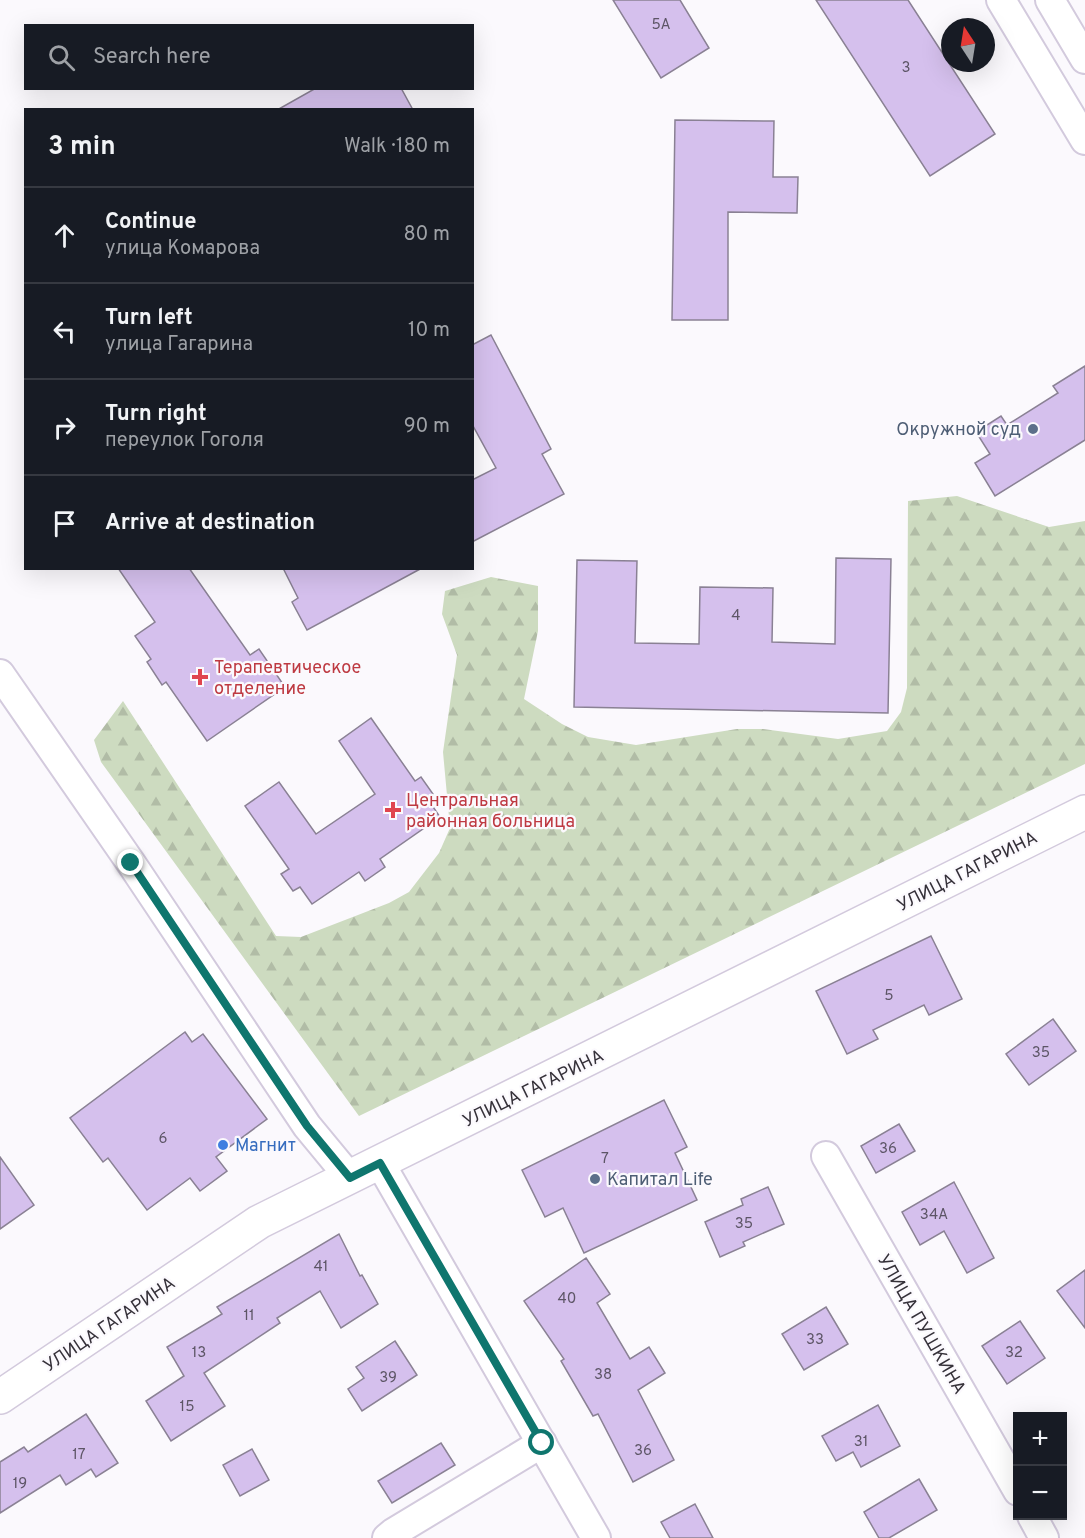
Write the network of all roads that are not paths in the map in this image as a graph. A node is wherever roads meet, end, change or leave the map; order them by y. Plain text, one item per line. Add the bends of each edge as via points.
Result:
1 (1001, 0) edge
2 (1050, 0) edge
3 (1085, 59) edge
4 (1085, 140) edge
5 (0, 674) edge
6 (1085, 812) edge
7 (826, 1156) dead end
8 (380, 1163) junction
9 (350, 1178) junction
10 (0, 1397) edge
11 (542, 1443) junction
12 (1013, 1484) edge
13 (1035, 1520) edge
14 (387, 1538) edge
15 (596, 1538) edge
16 (1044, 1538) edge

1 - 4 street
2 - 3 street
5 - 9 street via 307,1126
6 - 8 main road, УЛИЦА ГАГАРИНА
7 - 12 street, УЛИЦА ПУШКИНА
8 - 9 main road, УЛИЦА ГАГАРИНА
8 - 11 street
9 - 10 main road, УЛИЦА ГАГАРИНА via 260,1222
11 - 14 street
11 - 15 street
13 - 16 street

